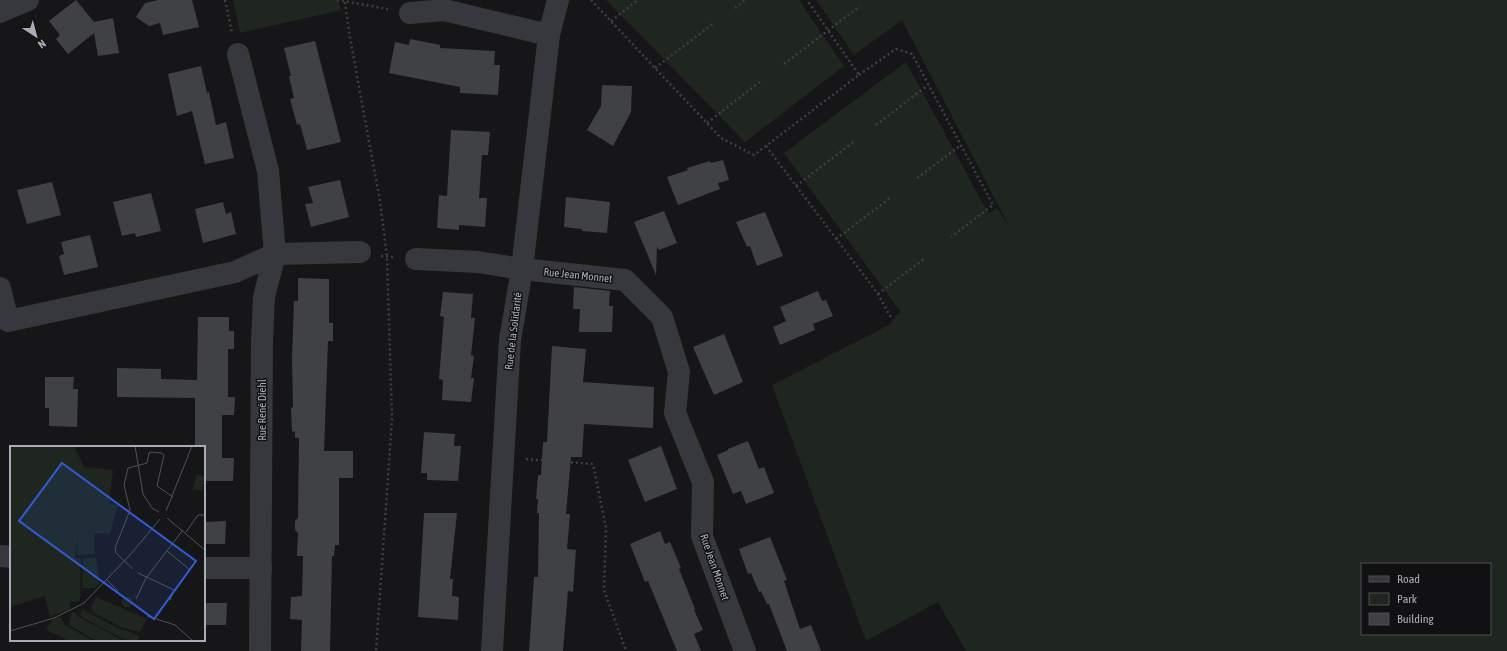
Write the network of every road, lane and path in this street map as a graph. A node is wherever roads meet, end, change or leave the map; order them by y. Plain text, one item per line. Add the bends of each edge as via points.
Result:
1 (28, 0) edge
2 (225, 0) edge
3 (337, 0) edge
4 (558, 0) edge
5 (591, 0) edge
6 (638, 0) edge
7 (745, 0) edge
8 (807, 0) edge
9 (345, 2) junction
10 (860, 6) dead end
11 (735, 8) dead end
12 (0, 12) edge
13 (410, 13) joint
14 (611, 21) junction
15 (714, 23) dead end
16 (828, 30) junction
17 (549, 35) junction
18 (238, 54) joint
19 (784, 64) dead end
20 (655, 68) junction
21 (858, 75) junction
22 (761, 81) dead end
23 (928, 85) junction
24 (707, 123) junction
25 (876, 125) dead end
26 (855, 141) dead end
27 (961, 145) junction
28 (766, 146) junction
29 (917, 178) dead end
30 (796, 186) junction
31 (891, 197) dead end
32 (951, 237) dead end
33 (836, 239) junction
34 (360, 252) joint
35 (275, 254) junction
36 (387, 257) junction
37 (924, 258) dead end
38 (416, 259) joint
39 (522, 269) junction
40 (0, 288) edge
41 (878, 294) junction
42 (891, 318) dead end
43 (503, 457) junction
44 (0, 556) edge
45 (10, 557) edge
46 (205, 568) edge
47 (261, 568) junction
48 (260, 651) edge
49 (376, 651) edge
50 (492, 651) edge
51 (626, 651) edge
52 (745, 651) edge

1 - 12 street
2 - 18 path
3 - 9 path
4 - 17 street, Rue de la Solidarité
5 - 14 path
6 - 14 path
7 - 11 path
8 - 16 path
9 - 13 path
9 - 36 path via 380,201
10 - 16 path
13 - 17 street via 444,10
14 - 20 path
15 - 20 path
16 - 19 path
16 - 21 path
17 - 39 street, Rue de la Solidarité
18 - 35 street, Rue René Diehl via 268,171
20 - 24 path
21 - 23 path via 896,49 912,54
21 - 28 path
22 - 24 path
23 - 25 path
23 - 27 path
24 - 28 path via 721,138 754,155
26 - 30 path
27 - 29 path
27 - 32 path via 993,205
28 - 30 path
30 - 33 path
31 - 33 path
33 - 41 path
34 - 35 street
34 - 36 path
35 - 40 street via 235,272 8,321
35 - 47 street, Rue René Diehl via 264,297
36 - 38 path
36 - 49 path via 392,419
37 - 41 path
38 - 39 street, Rue Jean Monnet via 478,262
39 - 43 street, Rue de la Solidarité via 510,340
39 - 52 street, Rue Jean Monnet via 625,280 662,317 679,372 676,414 703,482 702,536
41 - 42 path
43 - 50 street, Rue de la Solidarité
43 - 51 path via 593,464 606,528 604,590
44 - 45 street
46 - 47 street
47 - 48 street, Rue René Diehl

